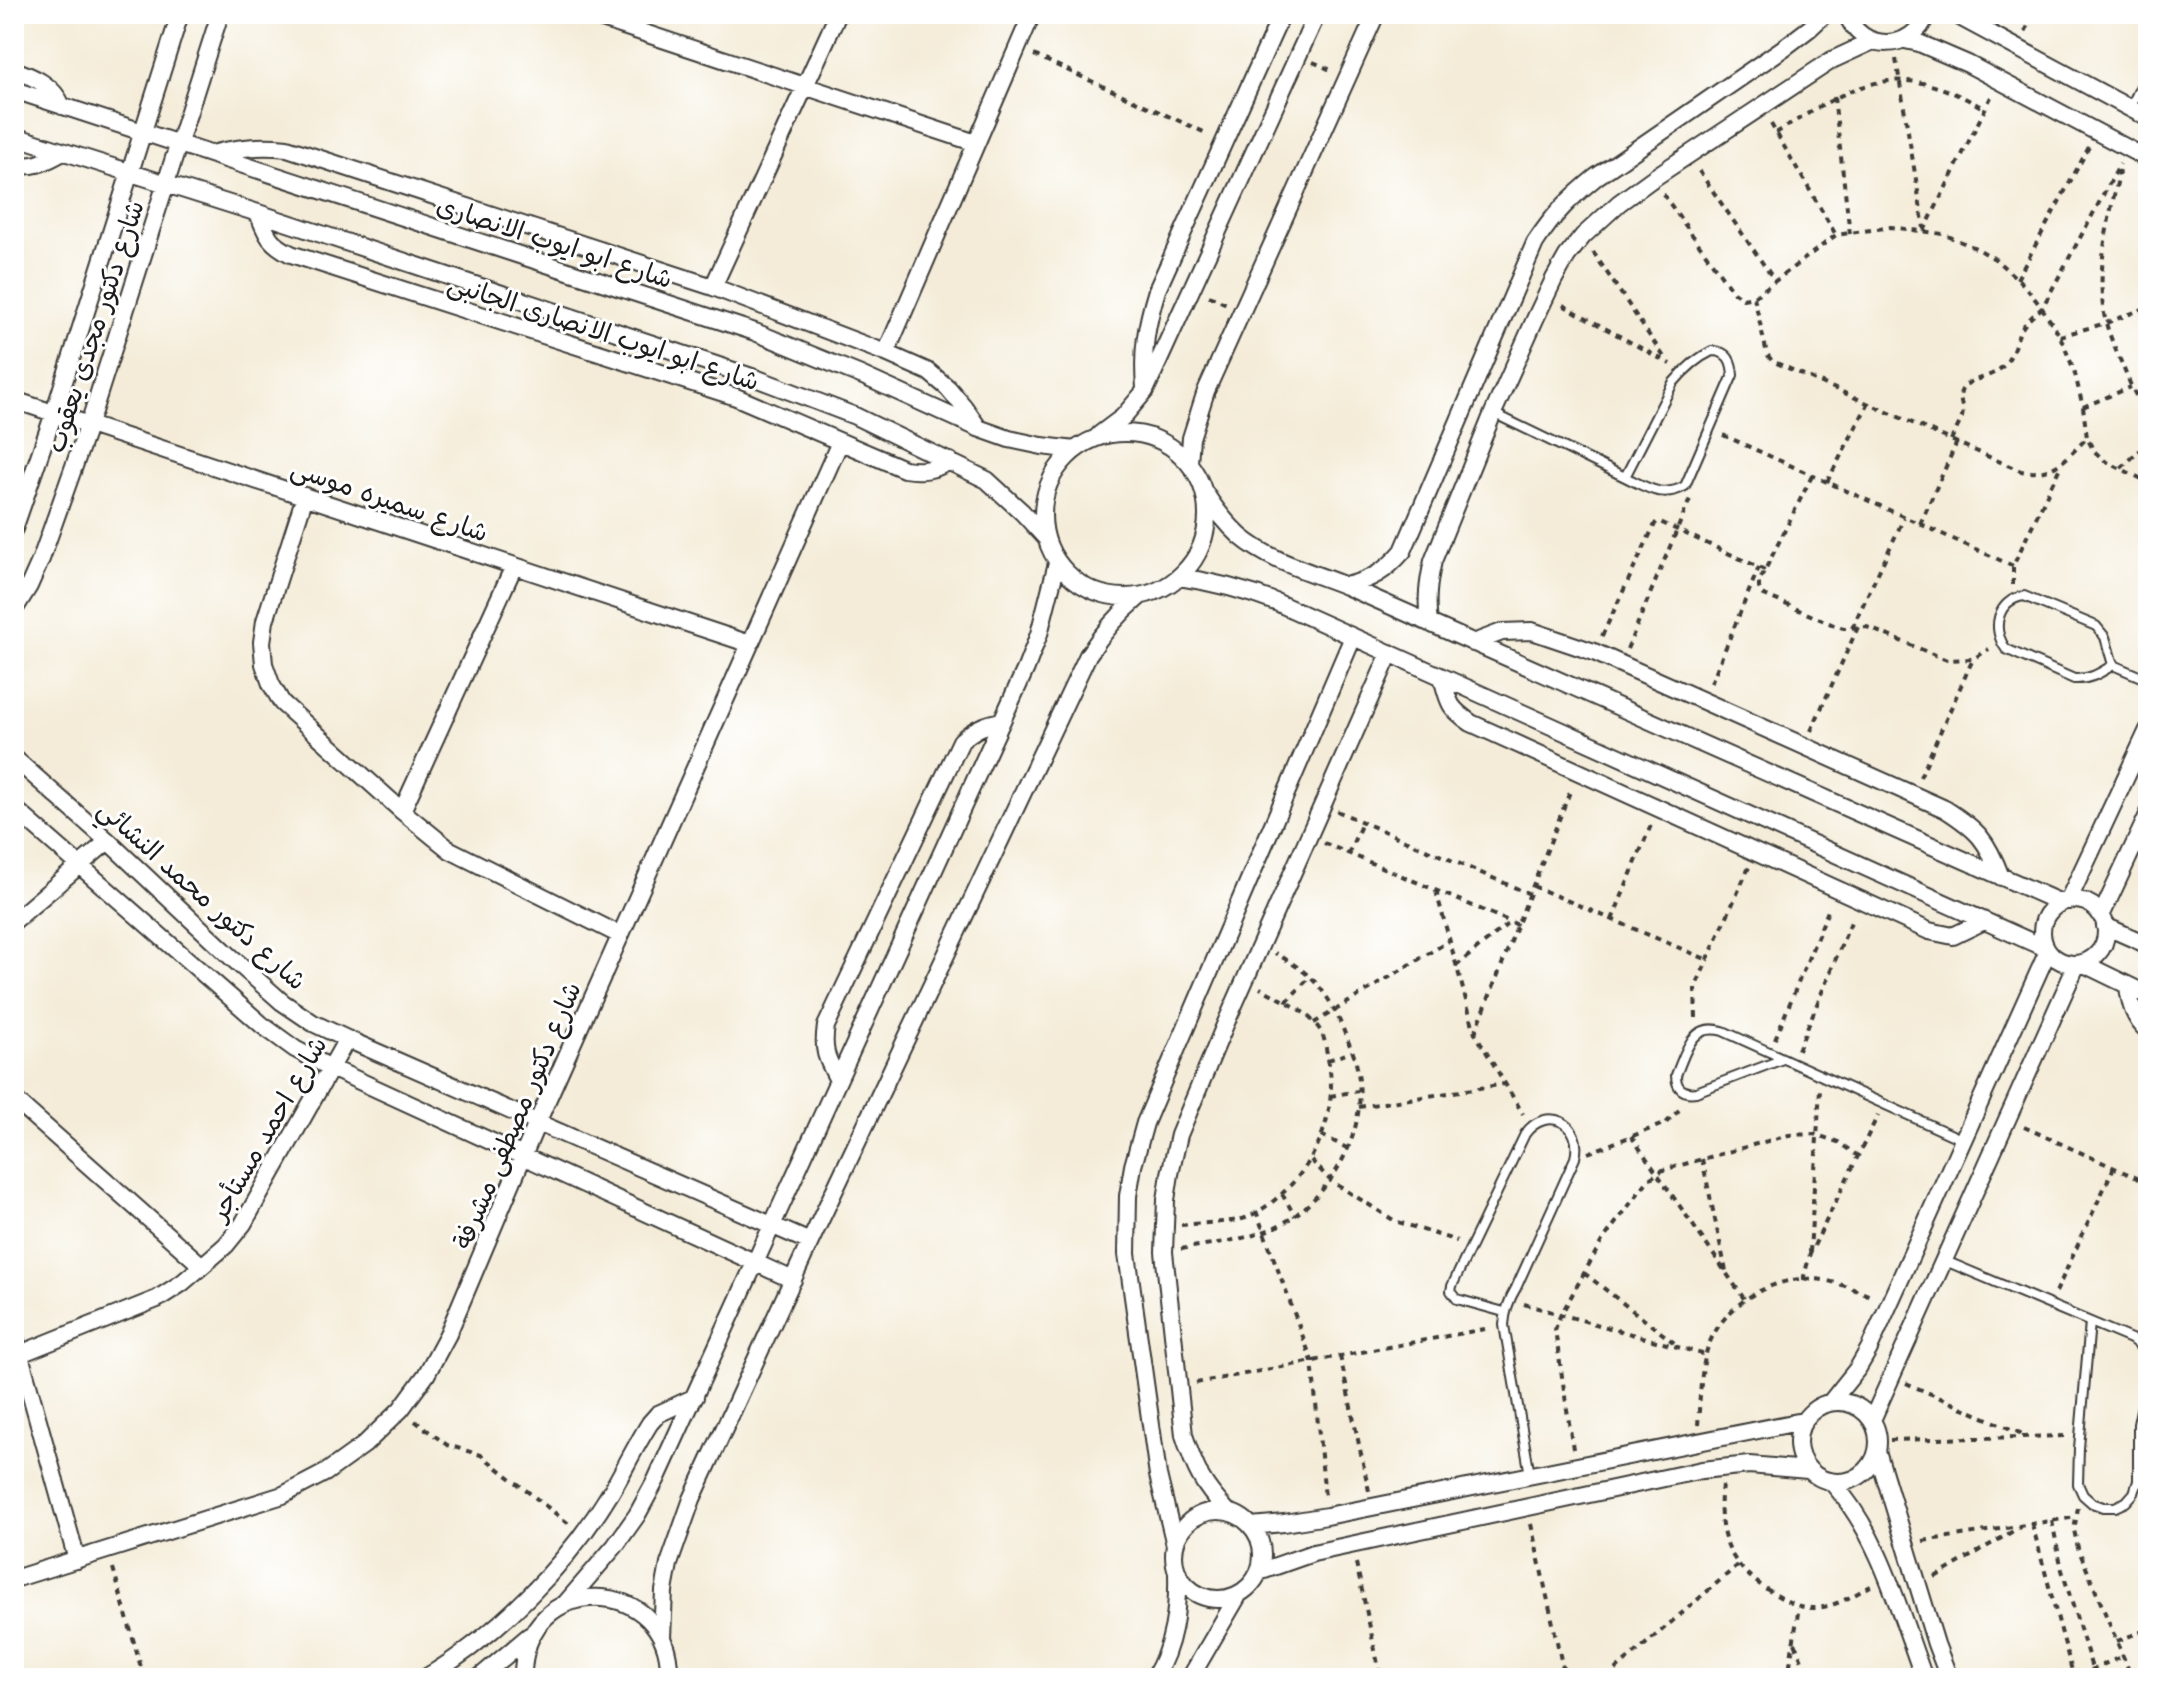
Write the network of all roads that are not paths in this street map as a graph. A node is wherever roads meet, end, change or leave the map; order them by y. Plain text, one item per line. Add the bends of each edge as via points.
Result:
1 (180, 14) edge
2 (220, 14) edge
3 (587, 14) edge
4 (838, 14) edge
5 (1032, 14) edge
6 (1282, 14) edge
7 (1317, 14) edge
8 (1376, 14) edge
9 (1552, 14) edge
10 (1565, 14) edge
11 (1825, 14) edge
12 (1847, 14) edge
13 (1927, 14) edge
14 (1954, 14) edge
15 (1873, 41) junction
16 (1899, 42) junction
17 (14, 70) edge
18 (2148, 72) edge
19 (805, 86) junction
20 (14, 90) edge
21 (62, 106) junction
22 (2130, 108) junction
23 (2148, 118) edge
24 (143, 132) junction
25 (14, 136) edge
26 (976, 143) junction
27 (179, 144) junction
28 (63, 152) junction
29 (211, 155) junction
30 (2148, 159) edge
31 (14, 164) edge
32 (130, 173) junction
33 (165, 184) junction
34 (258, 213) junction
35 (713, 287) junction
36 (886, 353) junction
37 (1145, 391) junction
38 (14, 400) edge
39 (54, 413) junction
40 (1493, 413) junction
41 (89, 424) junction
42 (978, 428) junction
43 (1095, 438) junction
44 (840, 442) junction
45 (1075, 450) junction
46 (950, 461) junction
47 (1189, 462) junction
48 (1625, 477) junction
49 (1205, 493) junction
50 (305, 496) junction
51 (14, 529) edge
52 (1045, 537) junction
53 (1057, 563) junction
54 (514, 566) junction
55 (1179, 577) junction
56 (1346, 586) junction
57 (1139, 597) junction
58 (14, 610) edge
59 (1429, 623) junction
60 (1353, 637) junction
61 (1473, 643) junction
62 (750, 644) junction
63 (1390, 653) junction
64 (2113, 665) junction
65 (1442, 677) junction
66 (2148, 680) edge
67 (1002, 721) junction
68 (2148, 730) edge
69 (14, 758) edge
70 (14, 808) edge
71 (402, 811) junction
72 (2148, 815) edge
73 (108, 841) junction
74 (79, 865) junction
75 (2001, 877) junction
76 (2064, 902) junction
77 (14, 921) edge
78 (1984, 921) junction
79 (2103, 921) junction
80 (620, 935) junction
81 (2148, 945) edge
82 (2048, 950) junction
83 (2080, 963) junction
84 (2128, 986) junction
85 (2148, 995) edge
86 (2148, 1031) edge
87 (347, 1039) junction
88 (1783, 1059) junction
89 (331, 1068) junction
90 (838, 1080) junction
91 (14, 1099) edge
92 (537, 1123) junction
93 (1963, 1141) junction
94 (523, 1157) junction
95 (772, 1225) junction
96 (810, 1242) junction
97 (1943, 1260) junction
98 (756, 1262) junction
99 (202, 1266) junction
100 (793, 1280) junction
101 (1504, 1312) junction
102 (2090, 1322) junction
103 (14, 1334) edge
104 (20, 1354) junction
105 (2148, 1359) edge
106 (2148, 1377) edge
107 (695, 1397) junction
108 (1830, 1403) junction
109 (1872, 1420) junction
110 (1803, 1421) junction
111 (1877, 1446) junction
112 (1808, 1470) junction
113 (1530, 1475) junction
114 (1831, 1481) junction
115 (1228, 1512) junction
116 (1251, 1526) junction
117 (1175, 1545) junction
118 (77, 1560) junction
119 (1259, 1572) junction
120 (1177, 1573) junction
121 (14, 1579) edge
122 (1239, 1594) junction
123 (565, 1604) junction
124 (533, 1632) junction
125 (662, 1638) junction
126 (425, 1678) edge
127 (479, 1678) edge
128 (523, 1678) edge
129 (669, 1678) edge
130 (1154, 1678) edge
131 (1190, 1678) edge
132 (1924, 1678) edge
133 (1949, 1678) edge

1 - 24 street, شارع دكتور مجدى يعقوب
2 - 27 street, شارع دكتور مجدى يعقوب
3 - 19 street
4 - 19 street
5 - 26 street
6 - 37 street via 1157,290 1147,323
7 - 37 street
8 - 47 street via 1197,414
9 - 10 lane
11 - 56 street via 1596,177 1549,221 1403,551 1388,568
12 - 15 street via 1855,29
13 - 16 street via 1920,28
14 - 22 street
15 - 16 street
15 - 40 street via 1832,60 1652,179 1583,236 1567,256
16 - 30 street via 1943,53
17 - 21 street via 45,84
18 - 22 lane
19 - 26 street
19 - 35 street
20 - 21 street, شارع ابو ايوب الانصارى
21 - 24 street, شارع ابو ايوب الانصارى
22 - 23 street
24 - 27 street, شارع ابو ايوب الانصارى
24 - 32 street, شارع دكتور مجدى يعقوب
25 - 28 street
26 - 36 street
27 - 29 street, شارع ابو ايوب الانصارى
27 - 33 street, شارع دكتور مجدى يعقوب
28 - 31 street via 39,165
28 - 32 street
29 - 35 street via 262,145 287,148
29 - 42 street, شارع ابو ايوب الانصارى via 755,332
32 - 33 street
32 - 39 street, شارع دكتور مجدى يعقوب
33 - 34 street
33 - 41 street, شارع دكتور مجدى يعقوب
34 - 44 street, شارع ابو ايوب الانصارى الجانبى via 268,239 291,254 736,397
34 - 46 street via 758,379 855,416
35 - 36 street
36 - 42 street via 929,372
37 - 43 street
38 - 39 street, شارع سميره موسى
39 - 41 street, شارع سميره موسى
39 - 51 street, شارع دكتور مجدى يعقوب
40 - 48 lane
40 - 59 street via 1433,561 1427,585
41 - 50 street, شارع سميره موسى
41 - 58 street, شارع دكتور مجدى يعقوب via 41,559
42 - 45 street, شارع ابو ايوب الانصارى
43 - 45 street
43 - 47 street via 1120,433 1146,436
44 - 46 street, شارع ابو ايوب الانصارى الجانبى via 904,469 921,471
44 - 62 street, شارع دكتور مصطفى مشرفة
45 - 52 street via 1050,480 1042,518
46 - 52 street via 987,480
47 - 49 street
48 - 48 lane via 1683,372 1703,355 1725,353 1732,364 1732,381 1685,486 1656,492
49 - 55 street via 1201,547
49 - 56 street via 1242,538 1266,554
50 - 54 street, شارع سميره موسى
50 - 71 street via 265,621 264,664 282,703
52 - 53 street
53 - 57 street via 1090,590
53 - 67 street via 1039,634
54 - 62 street, شارع سميره موسى
54 - 71 street
55 - 57 street
55 - 60 street via 1246,590
56 - 59 street
57 - 96 street via 1102,633 1088,655
59 - 61 street
60 - 63 street
60 - 117 street via 1145,1123 1133,1166 1127,1254 1158,1475
61 - 75 street
61 - 75 street via 1502,632 1532,631 1594,652 1945,809 1971,825 1990,849
62 - 80 street, شارع دكتور مصطفى مشرفة
63 - 65 street
63 - 115 street via 1179,1135 1170,1174 1164,1252 1184,1435 1207,1490
64 - 64 lane via 2096,626 2032,597 2005,604 1998,617 2006,649 2074,679 2094,677
64 - 66 lane
65 - 78 street
65 - 78 street via 1449,705 1471,723 1860,900 1929,931 1953,936
67 - 90 street
67 - 90 street via 972,731 961,741 826,1026 825,1055
68 - 76 street
69 - 73 street, شارع دكتور محمد النشائي
70 - 74 street
71 - 80 street via 450,850
72 - 79 street
73 - 74 street
73 - 87 street, شارع دكتور محمد النشائي via 282,1002
74 - 77 street
74 - 89 street via 262,1025
75 - 76 street
76 - 79 street via 2084,902
76 - 82 street via 2052,909 2042,928
78 - 82 street
79 - 81 street
79 - 83 street via 2101,949
80 - 92 street, شارع دكتور مصطفى مشرفة
82 - 83 street via 2061,961
82 - 93 street
83 - 84 street
83 - 97 street
84 - 85 street
84 - 86 street via 2135,1016
87 - 89 street, شارع احمد مستأجر
87 - 92 street, شارع دكتور محمد النشائي
88 - 88 lane via 1715,1029 1699,1032 1676,1075 1678,1087 1689,1093
88 - 93 lane
89 - 94 street
89 - 99 street, شارع احمد مستأجر via 243,1224
90 - 95 street
91 - 99 street
92 - 94 street, شارع دكتور مصطفى مشرفة
92 - 95 street, شارع دكتور محمد النشائي
93 - 108 street via 1858,1368
94 - 98 street
94 - 118 street, شارع دكتور مصطفى مشرفة via 426,1375 364,1445 283,1495
95 - 96 street, شارع دكتور محمد النشائي
95 - 98 street
96 - 100 street
97 - 102 lane
97 - 109 street
98 - 100 street
98 - 107 street
99 - 104 street, شارع احمد مستأجر via 157,1299
100 - 125 street via 681,1528 664,1591
101 - 101 lane via 1461,1301 1452,1286 1525,1134 1548,1119 1572,1131 1575,1158
101 - 113 lane
102 - 105 lane via 2131,1339
102 - 106 lane via 2078,1484 2092,1503 2115,1507 2134,1493 2138,1424
103 - 104 street
104 - 118 street
107 - 123 street via 637,1515
107 - 126 street via 650,1423 610,1494 561,1561 494,1628
108 - 109 street via 1853,1405
108 - 110 street
109 - 111 street
110 - 112 street via 1798,1446
110 - 113 street
111 - 114 street via 1864,1472 1843,1482
111 - 133 street
112 - 114 street
112 - 119 street via 1725,1467 1313,1553
113 - 116 street
114 - 132 street via 1876,1549
115 - 116 street
115 - 117 street via 1214,1511 1189,1522
116 - 119 street via 1262,1548
117 - 120 street
118 - 121 street, شارع دكتور مصطفى مشرفة
119 - 122 street
120 - 122 street via 1185,1585 1211,1599
120 - 130 street via 1171,1640
122 - 131 street
123 - 124 street
123 - 125 street via 583,1598 621,1601 652,1622
124 - 127 street
124 - 128 street
125 - 129 street

